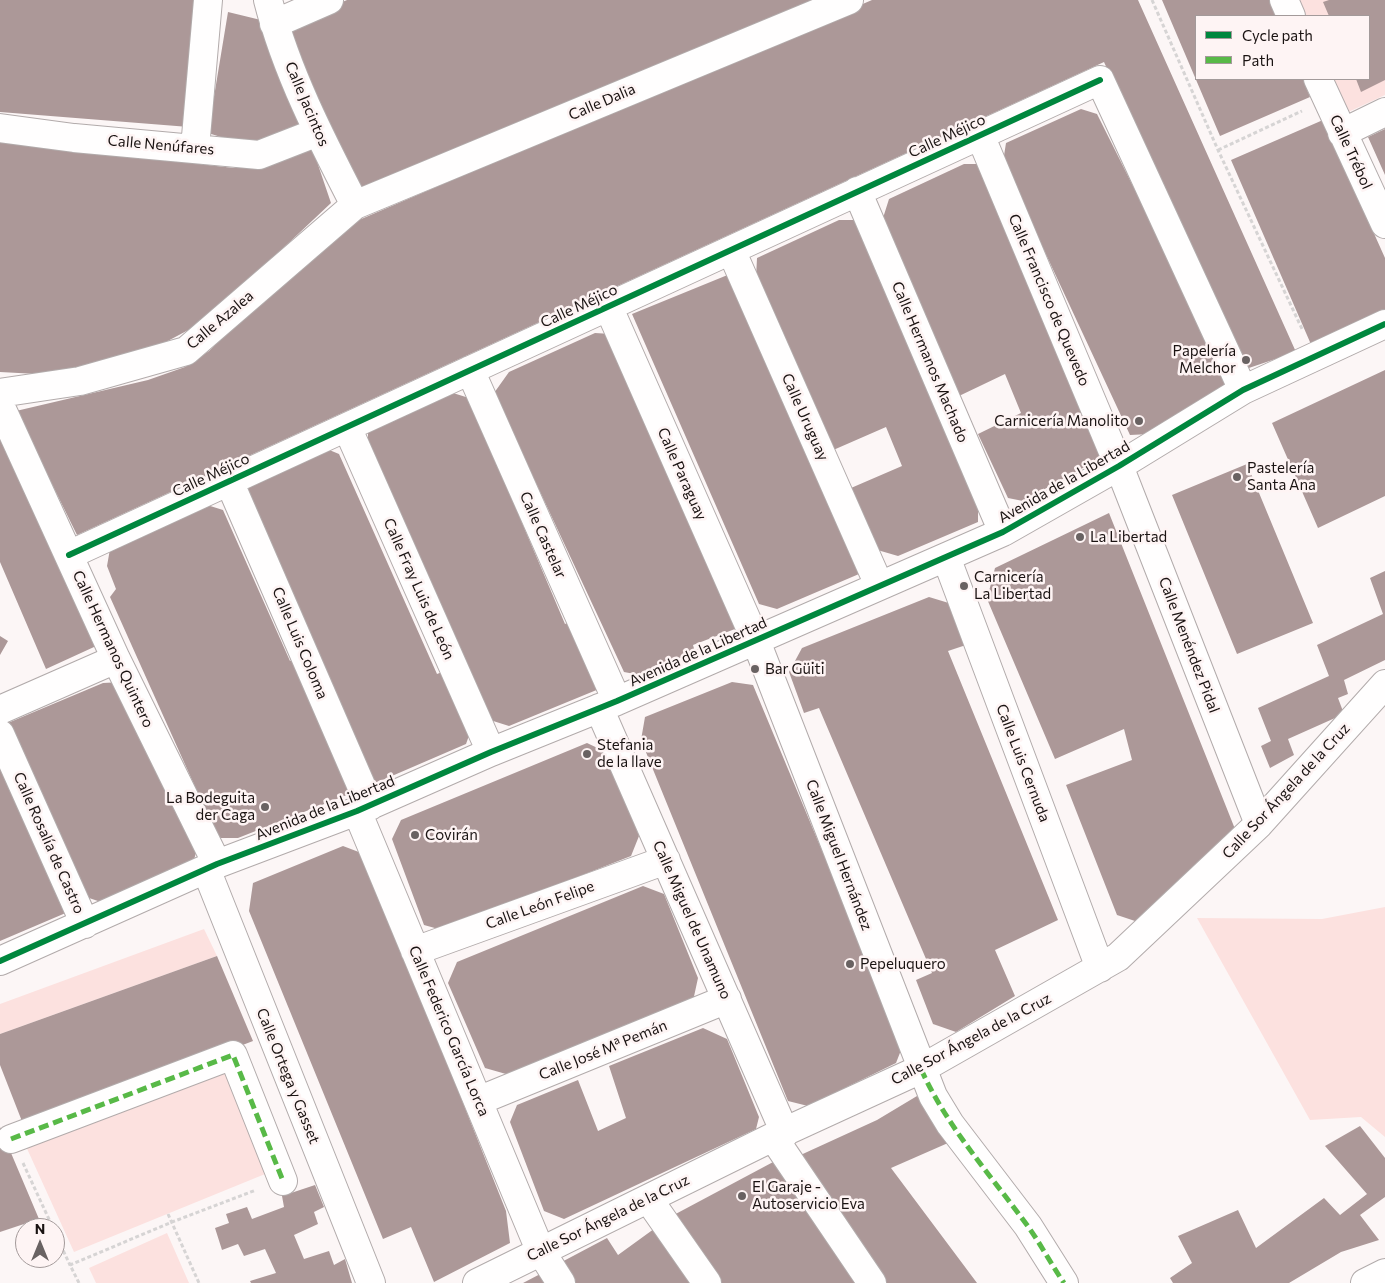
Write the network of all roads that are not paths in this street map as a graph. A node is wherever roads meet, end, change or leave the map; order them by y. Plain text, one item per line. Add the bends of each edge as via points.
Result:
1 (208, 0) edge
2 (329, 0) edge
3 (849, 0) edge
4 (1284, 0) edge
5 (271, 12) edge
6 (1291, 15) edge
7 (1323, 89) edge
8 (1385, 112) edge
9 (0, 128) edge
10 (318, 132) junction
11 (1342, 133) junction
12 (980, 135) junction
13 (195, 148) junction
14 (857, 191) junction
15 (355, 205) junction
16 (1385, 224) edge
17 (731, 250) junction
18 (608, 306) junction
19 (1385, 324) edge
20 (470, 370) junction
21 (1243, 390) junction
22 (0, 393) edge
23 (0, 405) edge
24 (347, 426) junction
25 (1119, 466) junction
26 (229, 480) junction
27 (1003, 532) junction
28 (69, 555) junction
29 (946, 557) junction
30 (879, 585) junction
31 (756, 641) junction
32 (116, 659) junction
33 (1385, 684) edge
34 (608, 705) junction
35 (0, 710) edge
36 (0, 734) edge
37 (491, 752) junction
38 (363, 808) junction
39 (1259, 824) junction
40 (666, 860) junction
41 (211, 867) junction
42 (85, 924) junction
43 (415, 951) junction
44 (0, 961) edge
45 (1100, 968) junction
46 (727, 999) junction
47 (921, 1069) junction
48 (478, 1101) junction
49 (779, 1135) junction
50 (17, 1150) road end
51 (283, 1180) road end
52 (649, 1200) junction
53 (540, 1250) junction
54 (1385, 1273) edge
55 (371, 1283) edge
56 (477, 1283) edge
57 (561, 1283) edge
58 (707, 1283) edge
59 (872, 1283) edge
60 (1064, 1283) edge
61 (1365, 1283) edge

1 - 13 street
2 - 5 street
3 - 15 street, Calle Dalia
4 - 6 street
5 - 10 street, Calle Jacintos
7 - 11 street, Calle Trébol
8 - 11 street
9 - 13 street, Calle Nenúfares
10 - 13 street, Calle Nenúfares via 260,155
10 - 15 street, Calle Jacintos
11 - 16 street, Calle Trébol
12 - 14 street, Calle Méjico
12 - 21 street, Calle Méjico via 1100,80
12 - 25 street, Calle Francisco de Quevedo
14 - 17 street, Calle Méjico
14 - 27 street, Calle Hermanos Machado
15 - 22 street, Calle Azalea via 186,351 80,381
17 - 18 street, Calle Méjico
17 - 30 street, Calle Uruguay
18 - 20 street, Calle Méjico
18 - 31 street, Calle Paraguay
19 - 21 street, Avenida de la Libertad
20 - 24 street, Calle Méjico
20 - 34 street, Calle Castelar
21 - 25 street, Avenida de la Libertad
23 - 28 street, Calle Hermanos Quintero
24 - 26 street, Calle Méjico
24 - 37 street, Calle Fray Luis de León
25 - 27 street, Avenida de la Libertad
25 - 39 street, Calle Menéndez Pidal
26 - 28 street, Calle Méjico
26 - 38 street, Calle Luis Coloma
27 - 29 street, Avenida de la Libertad
28 - 32 street, Calle Hermanos Quintero
29 - 30 street, Avenida de la Libertad
29 - 45 street, Calle Luis Cernuda
30 - 31 street, Avenida de la Libertad
31 - 34 street, Avenida de la Libertad
31 - 47 street, Calle Miguel Hernández
32 - 35 street
32 - 41 street, Calle Hermanos Quintero
33 - 39 street, Calle Sor Ángela de la Cruz
34 - 37 street, Avenida de la Libertad
34 - 40 street, Calle Miguel de Unamuno
36 - 42 street, Calle Rosalía de Castro
37 - 38 street, Avenida de la Libertad
38 - 41 street, Avenida de la Libertad
38 - 43 street, Calle Federico García Lorca
39 - 45 street, Calle Sor Ángela de la Cruz via 1118,957
40 - 43 street, Calle León Felipe
40 - 46 street, Calle Miguel de Unamuno
41 - 42 street, Avenida de la Libertad
41 - 55 street, Calle Ortega y Gasset
42 - 44 street, Avenida de la Libertad
43 - 48 street, Calle Federico García Lorca
45 - 47 street, Calle Sor Ángela de la Cruz
46 - 48 street, Calle José Mª Pemán
46 - 49 street, Calle Miguel de Unamuno
47 - 49 street, Calle Sor Ángela de la Cruz
47 - 60 street, Calle Miguel Hernández via 950,1124 1028,1226
48 - 53 street, Calle Federico García Lorca
49 - 52 street, Calle Sor Ángela de la Cruz
49 - 59 street, Calle Miguel de Unamuno
50 - 51 street via 233,1055
52 - 53 street, Calle Sor Ángela de la Cruz
52 - 58 street
53 - 56 street, Calle Sor Ángela de la Cruz
53 - 57 street, Calle Federico García Lorca
54 - 61 street

